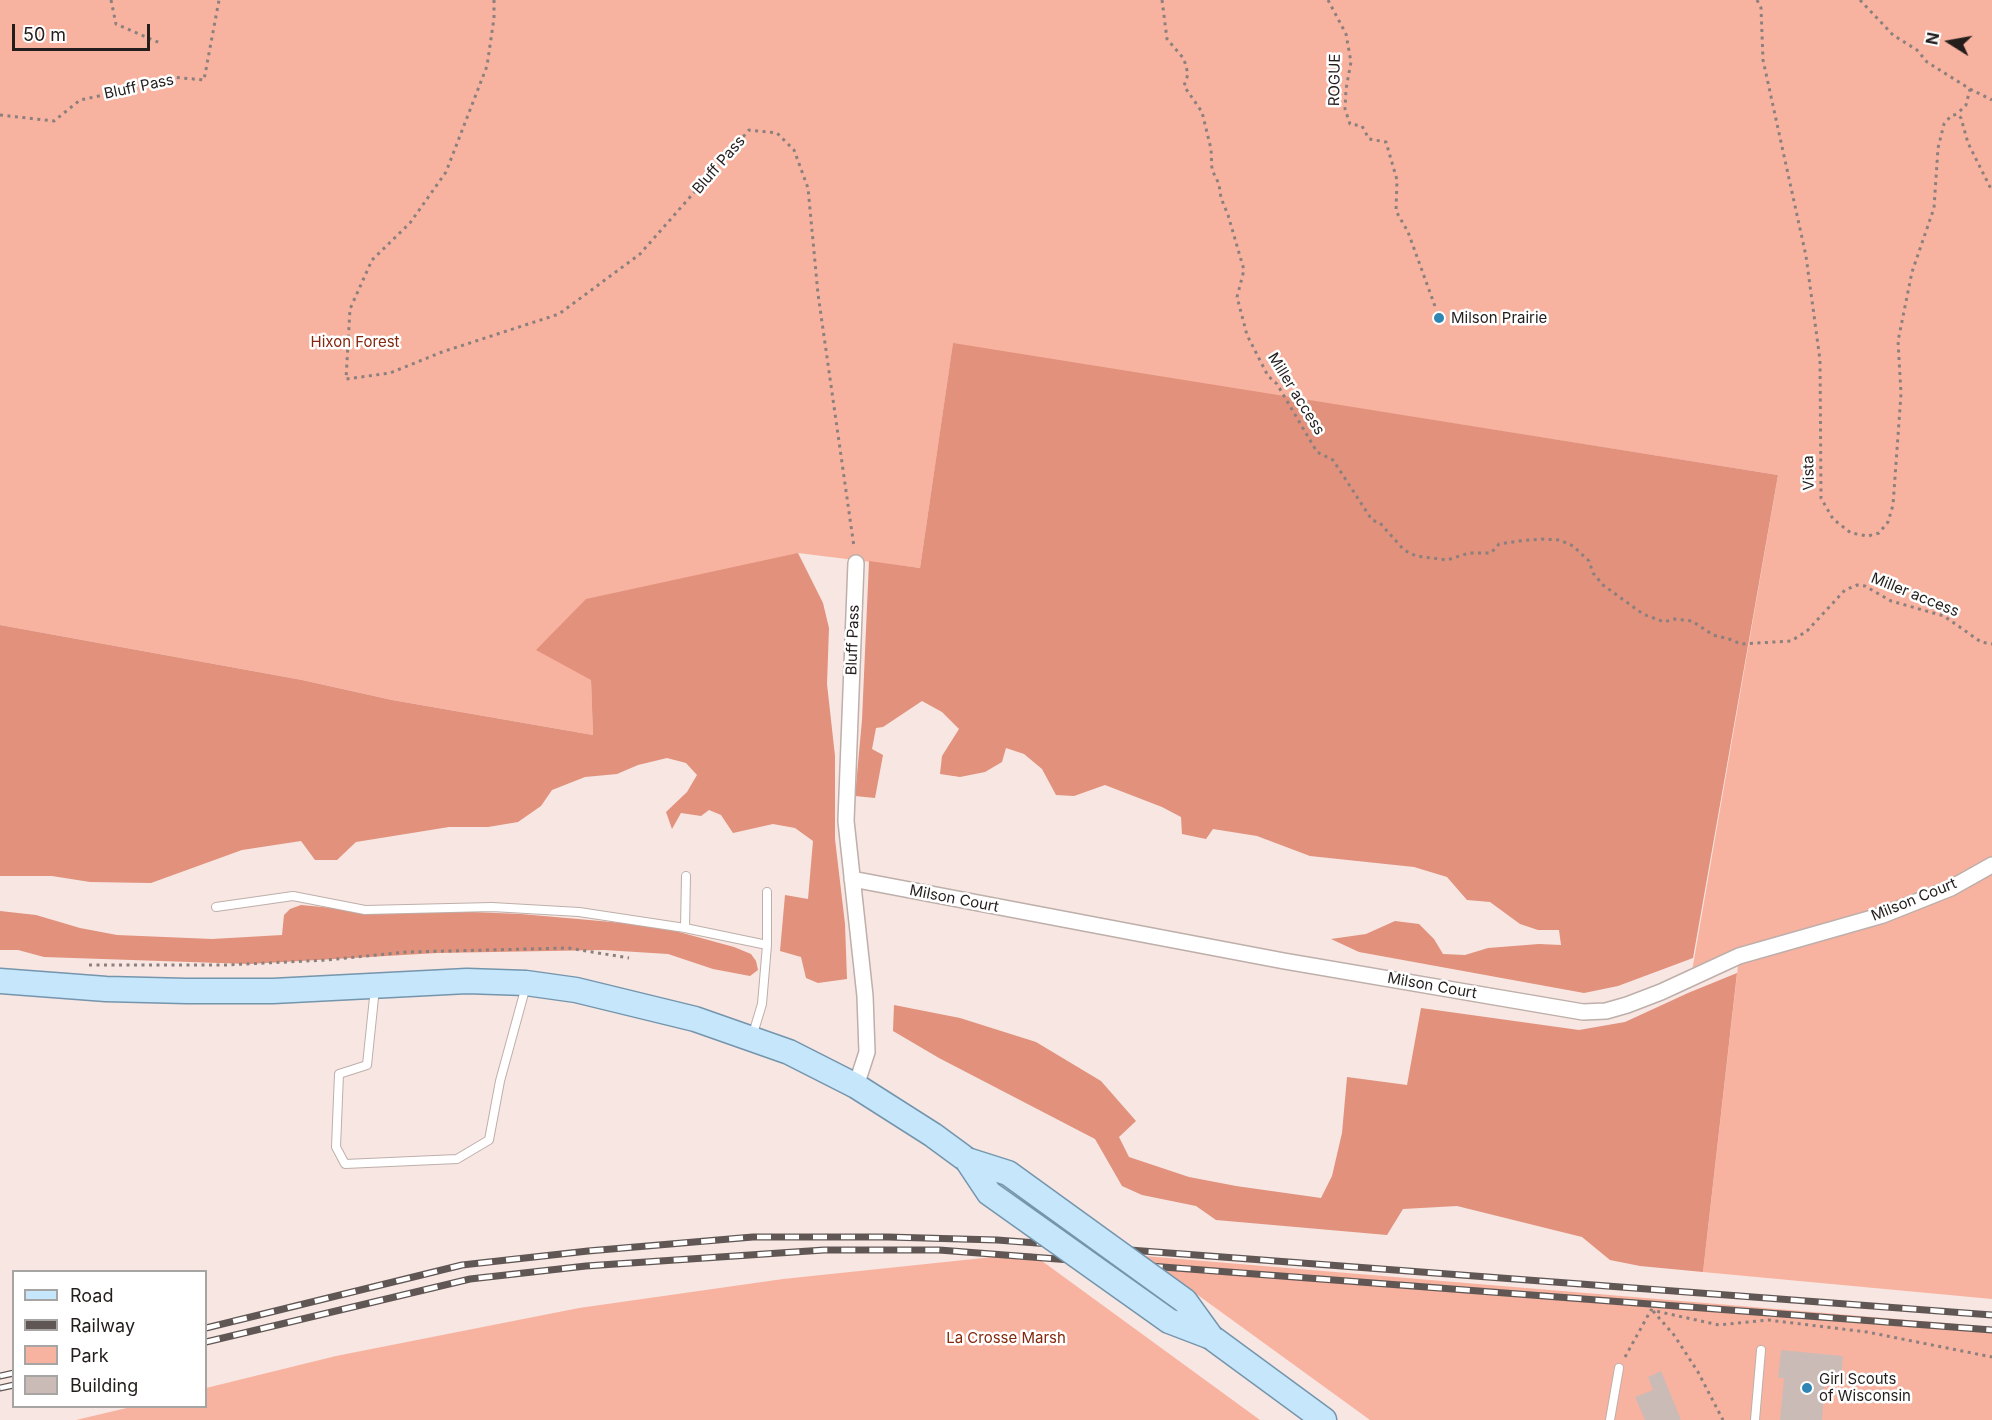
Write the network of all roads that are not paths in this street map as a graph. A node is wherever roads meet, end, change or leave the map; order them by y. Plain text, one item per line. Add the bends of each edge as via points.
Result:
1 (856, 563) road end
2 (1992, 865) edge
3 (686, 876) dead end
4 (852, 879) junction
5 (767, 892) dead end
6 (216, 907) dead end
7 (685, 928) junction
8 (767, 945) junction
9 (0, 981) edge
10 (526, 983) junction
11 (375, 986) junction
12 (752, 1039) junction
13 (856, 1086) junction
14 (1761, 1350) dead end
15 (1619, 1368) road end
16 (1324, 1420) edge
17 (1610, 1420) edge
18 (1755, 1420) edge

1 - 4 street, Bluff Pass via 846,821
2 - 4 street, Milson Court via 1951,888 1882,915 1739,956 1627,1005 1583,1012 1284,961
3 - 7 lane
4 - 13 street, Bluff Pass via 867,1052
5 - 8 lane
6 - 7 lane via 292,896 365,910 514,908 579,912
7 - 8 lane
8 - 12 lane via 762,1004
9 - 11 main road via 187,991
10 - 11 main road via 467,981
10 - 11 lane via 489,1140 457,1159 345,1164 336,1147 339,1074 367,1065
10 - 12 main road via 635,1003
12 - 13 main road via 789,1052
13 - 16 main road, bridge via 967,1160 1008,1173 1185,1301 1211,1337
14 - 18 lane
15 - 17 lane

